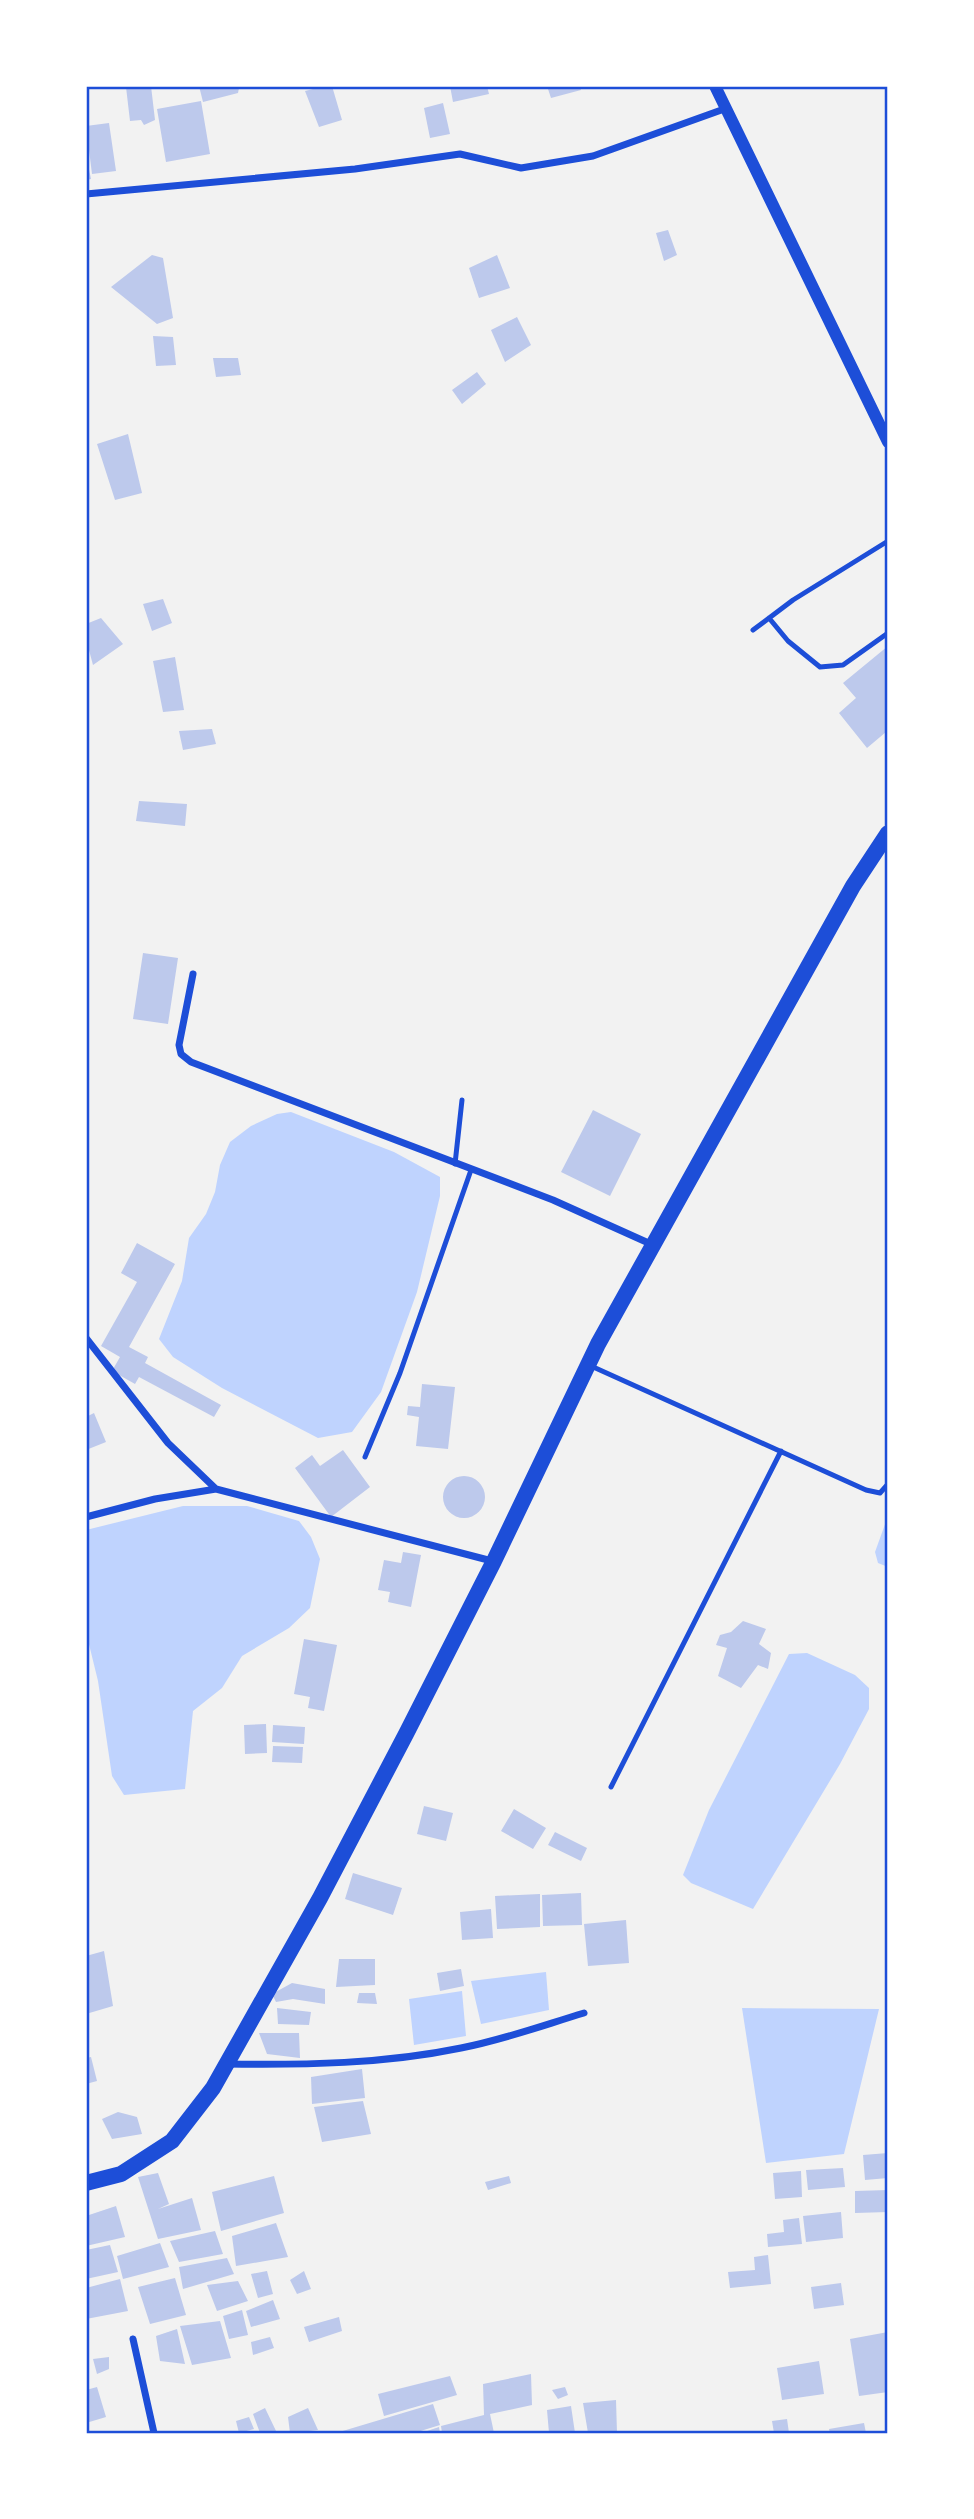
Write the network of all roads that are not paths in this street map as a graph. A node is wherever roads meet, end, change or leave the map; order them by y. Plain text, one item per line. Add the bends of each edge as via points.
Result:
1 (715, 86) edge
2 (726, 108) junction
3 (86, 194) edge
4 (888, 442) edge
5 (888, 541) edge
6 (769, 618) junction
7 (753, 630) dead end
8 (888, 633) edge
9 (888, 833) edge
10 (193, 974) dead end
11 (462, 1100) dead end
12 (455, 1164) junction
13 (471, 1170) junction
14 (653, 1246) junction
15 (86, 1338) edge
16 (588, 1364) junction
17 (781, 1451) junction
18 (365, 1457) dead end
19 (888, 1484) edge
20 (216, 1489) junction
21 (86, 1517) edge
22 (494, 1562) junction
23 (611, 1787) dead end
24 (584, 2013) dead end
25 (226, 2064) junction
26 (86, 2183) edge
27 (133, 2339) dead end
28 (154, 2433) edge

1 - 2 street
2 - 3 street via 593,156 521,168 460,154 355,169
2 - 4 street
5 - 6 lane
6 - 7 lane
6 - 8 lane via 820,667 843,665
9 - 14 main road via 853,886
10 - 12 street via 179,1045 181,1054 191,1062
11 - 12 lane
12 - 13 street
13 - 14 street via 553,1200
13 - 18 lane via 400,1373
14 - 16 main road
15 - 20 street via 168,1443
16 - 17 lane
16 - 22 main road
17 - 19 lane via 866,1490 880,1493
17 - 23 lane
20 - 21 street
20 - 22 street
22 - 25 main road via 320,1898
24 - 25 street via 462,2048 394,2058 309,2065
25 - 26 main road via 172,2141 121,2174
27 - 28 street

